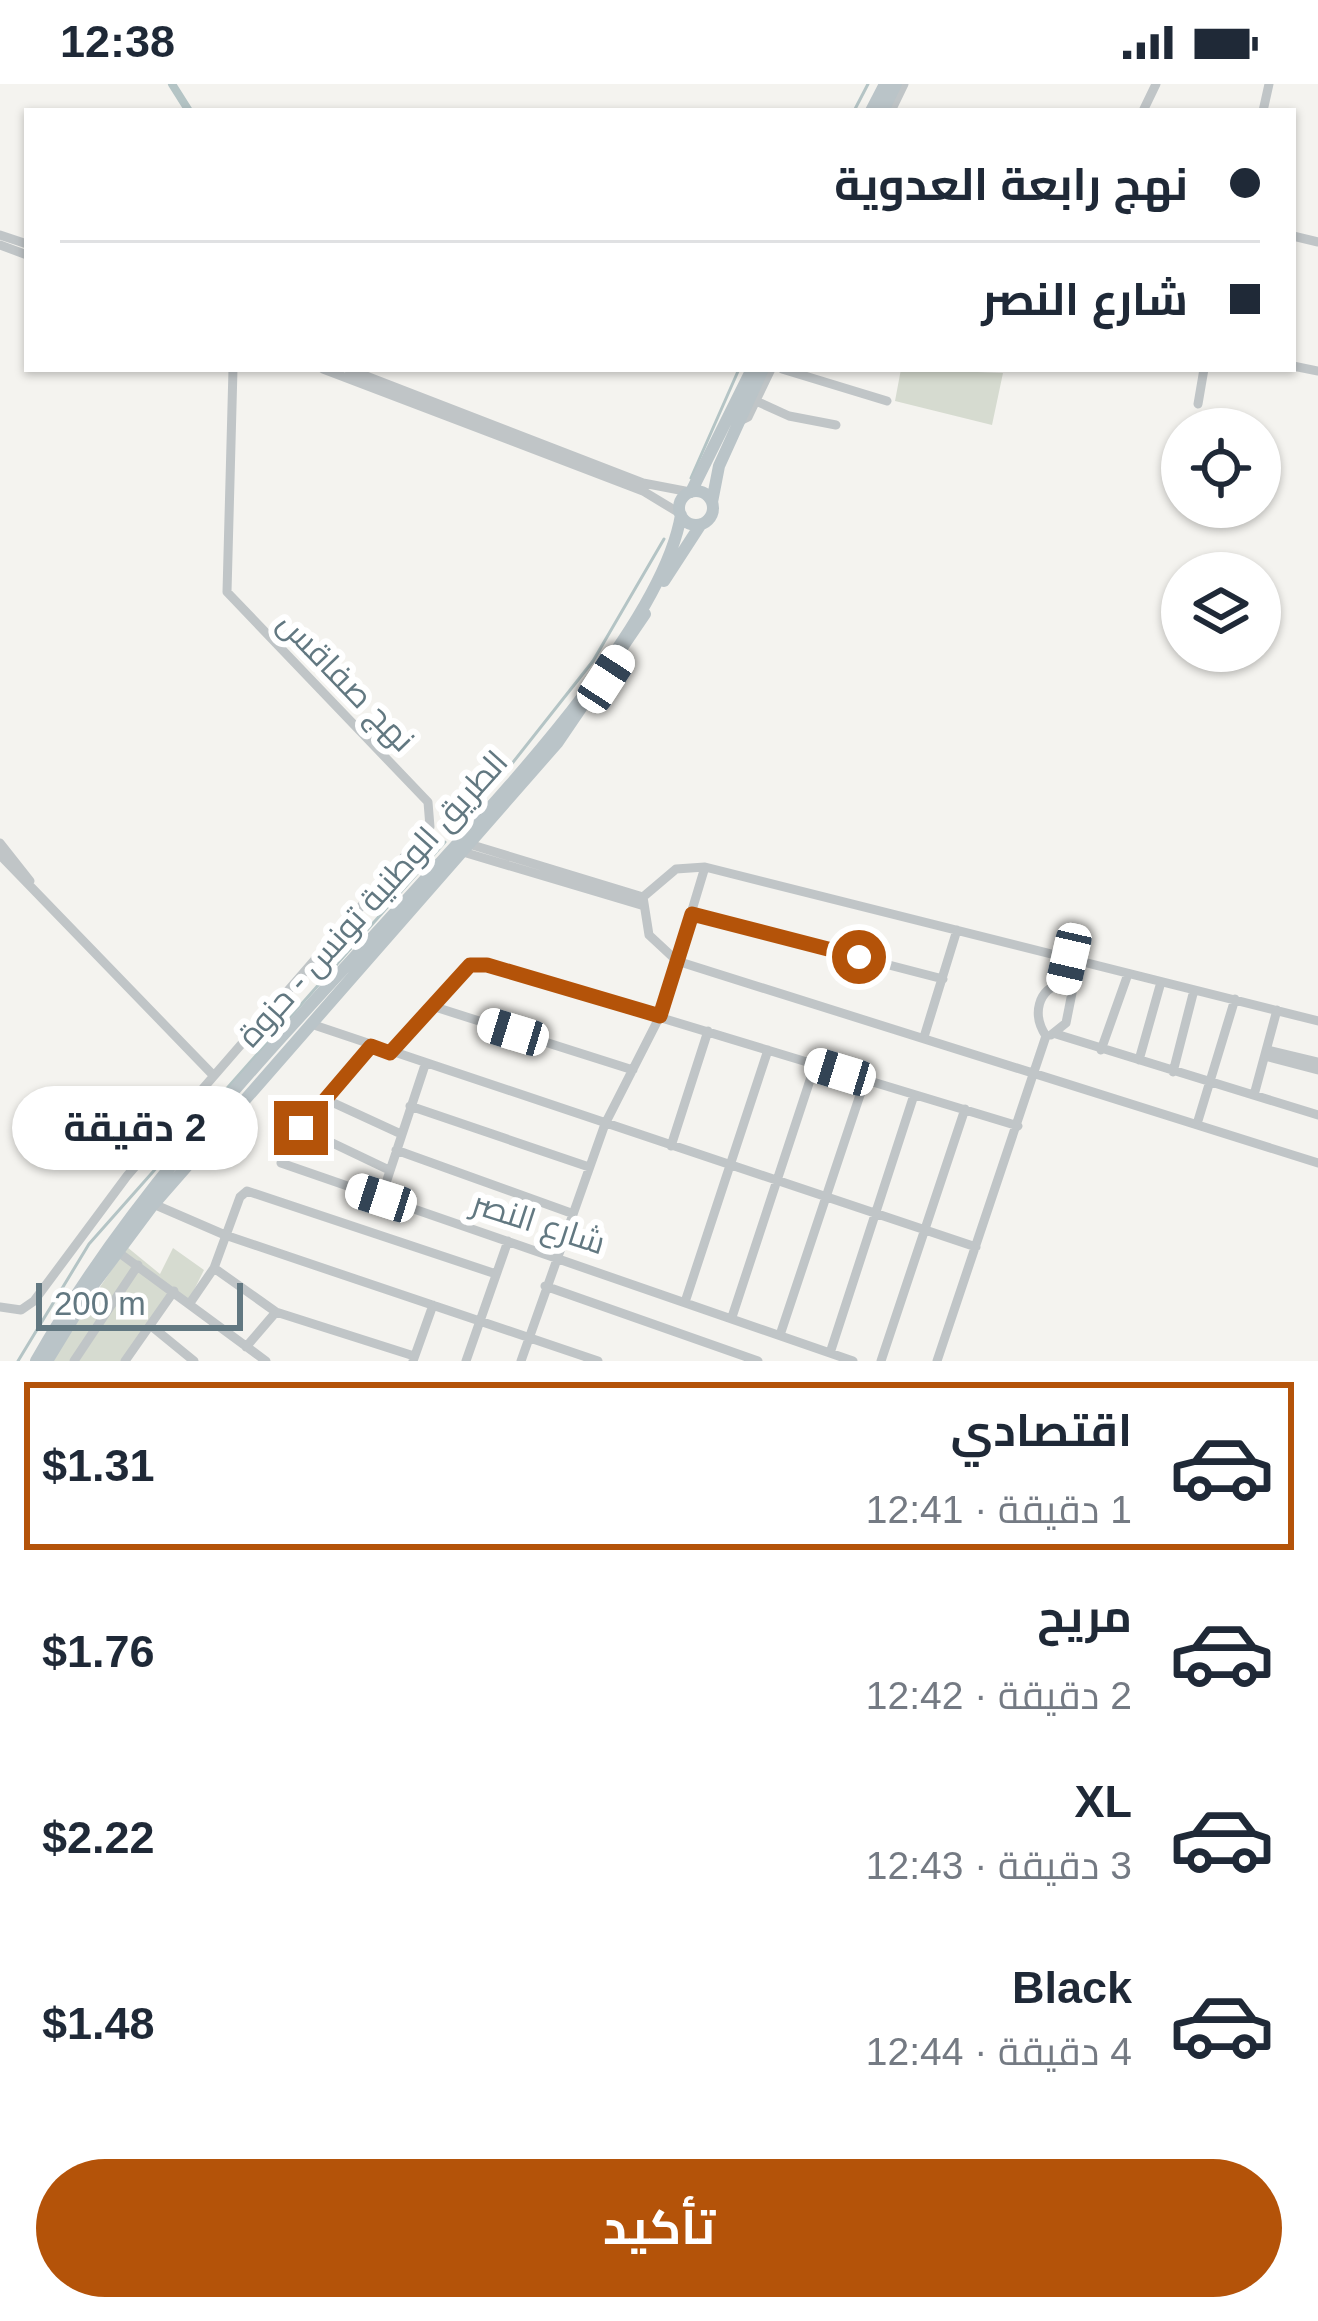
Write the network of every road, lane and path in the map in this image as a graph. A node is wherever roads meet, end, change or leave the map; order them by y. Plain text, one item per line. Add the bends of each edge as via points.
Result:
1 (233, 372) edge
2 (331, 372) edge
3 (355, 372) edge
4 (751, 372) edge
5 (765, 372) edge
6 (766, 372) edge
7 (792, 372) edge
8 (1203, 372) edge
9 (756, 401) junction
10 (887, 401) dead end
11 (1198, 404) dead end
12 (739, 422) junction
13 (836, 425) dead end
14 (691, 492) junction
15 (712, 502) junction
16 (681, 514) junction
17 (701, 524) junction
18 (0, 843) edge
19 (466, 848) junction
20 (0, 855) edge
21 (705, 867) junction
22 (27, 877) junction
23 (642, 901) junction
24 (692, 914) junction
25 (957, 930) junction
26 (1069, 959) junction
27 (677, 961) junction
28 (1128, 974) junction
29 (943, 979) junction
30 (1161, 982) junction
31 (1064, 983) junction
32 (1194, 990) junction
33 (1235, 999) junction
34 (432, 1006) junction
35 (1277, 1010) junction
36 (660, 1016) junction
37 (1318, 1021) edge
38 (311, 1024) junction
39 (708, 1031) junction
40 (1051, 1035) junction
41 (924, 1037) junction
42 (371, 1046) junction
43 (769, 1050) junction
44 (1101, 1050) junction
45 (390, 1053) junction
46 (1266, 1053) junction
47 (1139, 1060) junction
48 (424, 1065) junction
49 (815, 1065) junction
50 (1318, 1066) edge
51 (633, 1070) junction
52 (1174, 1072) junction
53 (1035, 1074) junction
54 (213, 1076) junction
55 (865, 1080) junction
56 (1210, 1084) junction
57 (914, 1095) junction
58 (1254, 1095) junction
59 (325, 1099) junction
60 (410, 1106) junction
61 (965, 1109) junction
62 (1318, 1115) edge
63 (605, 1124) junction
64 (1198, 1124) junction
65 (1018, 1126) junction
66 (301, 1128) junction
67 (401, 1134) junction
68 (671, 1146) junction
69 (396, 1150) junction
70 (1318, 1162) edge
71 (731, 1166) junction
72 (589, 1167) junction
73 (389, 1170) junction
74 (778, 1181) junction
75 (827, 1197) junction
76 (381, 1198) junction
77 (148, 1202) junction
78 (571, 1213) junction
79 (874, 1213) junction
80 (923, 1229) junction
81 (225, 1235) junction
82 (508, 1241) junction
83 (976, 1247) junction
84 (118, 1252) junction
85 (555, 1256) junction
86 (138, 1265) junction
87 (214, 1268) junction
88 (496, 1274) junction
89 (545, 1286) junction
90 (175, 1291) junction
91 (686, 1299) junction
92 (190, 1303) junction
93 (433, 1305) junction
94 (0, 1307) edge
95 (276, 1312) junction
96 (732, 1317) junction
97 (481, 1321) junction
98 (150, 1325) junction
99 (780, 1335) junction
100 (529, 1337) junction
101 (246, 1347) junction
102 (830, 1353) junction
103 (414, 1358) edge
104 (36, 1361) edge
105 (47, 1361) edge
106 (74, 1361) edge
107 (124, 1361) edge
108 (194, 1361) edge
109 (266, 1361) edge
110 (466, 1361) edge
111 (521, 1361) edge
112 (598, 1361) edge
113 (756, 1361) edge
114 (853, 1361) edge
115 (881, 1361) edge
116 (937, 1361) edge

1 - 54 street, نهج صفاقس via 227,592 428,802 431,819 427,833
2 - 16 street via 643,490
3 - 14 street via 643,483
4 - 14 main road
5 - 12 main road
6 - 9 street
7 - 10 street
8 - 11 street
9 - 12 street
9 - 13 street
12 - 15 main road
14 - 15 main road
14 - 16 main road
15 - 17 main road
16 - 17 main road
16 - 77 main road, الطريق الوطنية تونس - حزوة via 636,614 555,730
17 - 19 main road, الطريق الوطنية تونس - حزوة via 595,694
18 - 22 street
19 - 23 street
19 - 38 main road, الطريق الوطنية تونس - حزوة
20 - 22 street
21 - 23 street via 676,869
21 - 24 street
21 - 25 street
22 - 54 street
23 - 27 street via 655,946
24 - 27 street
24 - 29 street
25 - 26 street
25 - 29 street
26 - 28 street
26 - 31 street
27 - 36 street
27 - 41 street
28 - 30 street
28 - 44 street
29 - 41 street
30 - 32 street
30 - 47 street
31 - 40 street via 1072,1001
31 - 40 street via 1040,1003 1038,1020
32 - 33 street
32 - 52 street
33 - 35 street
33 - 56 street
34 - 36 street via 470,965 487,965
34 - 45 street
34 - 51 street
35 - 37 street
35 - 46 street
36 - 39 street
36 - 51 street
38 - 42 street
38 - 77 main road, الطريق الوطنية تونس - حزوة
39 - 43 street
39 - 68 street
40 - 44 street
40 - 53 street
41 - 53 street
42 - 45 street
42 - 59 street
43 - 49 street
43 - 71 street
44 - 47 street
45 - 48 street
46 - 50 street
46 - 58 street
47 - 52 street
48 - 60 street
48 - 63 street
49 - 55 street
49 - 74 street
51 - 63 street
52 - 56 street
53 - 64 street
53 - 65 street
54 - 94 street, نهج صفاقس via 78,1236 34,1301 21,1310
55 - 57 street
55 - 75 street
56 - 58 street
56 - 64 street
57 - 61 street
57 - 79 street
58 - 62 street
59 - 66 street
59 - 67 street
60 - 67 street
60 - 72 street
61 - 65 street
61 - 80 street
63 - 68 street
63 - 72 street
64 - 70 street
65 - 83 street
66 - 73 street
66 - 76 street, شارع النصر via 281,1163
67 - 69 street
68 - 71 street
69 - 73 street
69 - 78 street
71 - 74 street
71 - 91 street
72 - 78 street
73 - 76 street
74 - 75 street
74 - 96 street
75 - 79 street
75 - 99 street
76 - 82 street, شارع النصر
77 - 81 street
77 - 84 main road, الطريق الوطنية تونس - حزوة
77 - 104 main road, الطريق الوطنية تونس - حزوة via 110,1242
78 - 85 street
79 - 80 street
79 - 102 street
80 - 83 street
80 - 115 street
81 - 87 street
81 - 88 street via 240,1197 252,1190
81 - 93 street
82 - 85 street, شارع النصر
82 - 88 street
83 - 116 street
84 - 86 street
84 - 105 main road, الطريق الوطنية تونس - حزوة
85 - 89 street
85 - 91 street, شارع النصر
86 - 90 street
86 - 106 street
87 - 92 street
87 - 95 street
88 - 97 street
89 - 100 street
89 - 113 street
90 - 92 street
90 - 98 street
91 - 96 street, شارع النصر
92 - 101 street
93 - 97 street
93 - 103 street
95 - 101 street
95 - 103 street
96 - 99 street, شارع النصر
97 - 100 street
97 - 110 street
98 - 107 street
98 - 108 street
99 - 102 street, شارع النصر
100 - 111 street
100 - 112 street
101 - 109 street
102 - 114 street, شارع النصر

